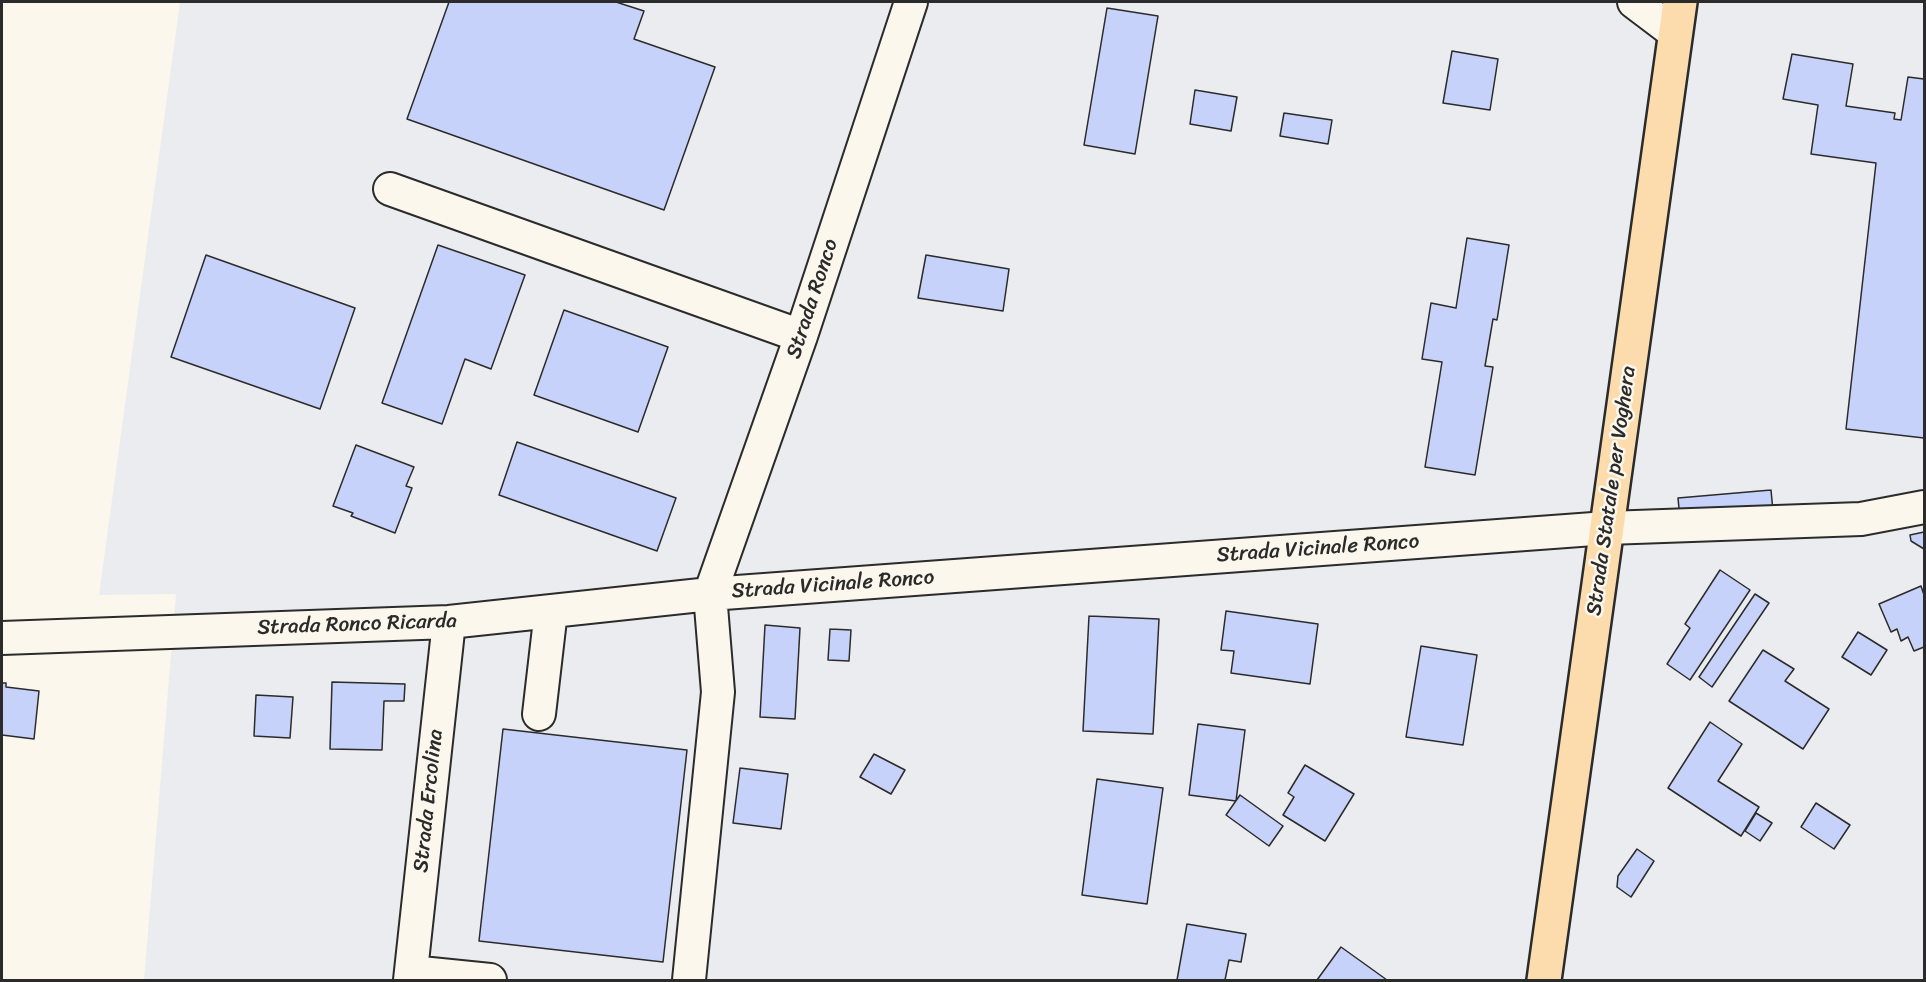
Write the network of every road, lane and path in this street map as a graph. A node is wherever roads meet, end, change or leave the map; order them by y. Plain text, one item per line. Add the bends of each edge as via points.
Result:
1 (911, 2) edge
2 (1634, 2) edge
3 (1680, 2) edge
4 (1675, 33) junction
5 (390, 189) dead end
6 (801, 336) junction
7 (1924, 507) edge
8 (1607, 528) junction
9 (710, 594) junction
10 (551, 611) junction
11 (449, 622) junction
12 (2, 638) edge
13 (539, 714) dead end
14 (410, 976) edge
15 (490, 981) edge
16 (689, 981) edge
17 (1544, 981) edge

1 - 6 street, Strada Ronco
2 - 4 street
3 - 4 main road, Strada Statale per Voghera
4 - 8 main road, Strada Statale per Voghera
5 - 6 street
6 - 9 street, Strada Ronco
7 - 8 street, Strada Vicinale Ronco via 1861,519
8 - 9 street, Strada Vicinale Ronco
8 - 17 main road, Strada Statale per Voghera
9 - 10 street, Strada Ronco Ricarda
9 - 16 street via 718,692
10 - 11 street, Strada Ronco Ricarda
10 - 13 street
11 - 12 street, Strada Ronco Ricarda
11 - 14 street, Strada Ercolina
14 - 15 street

